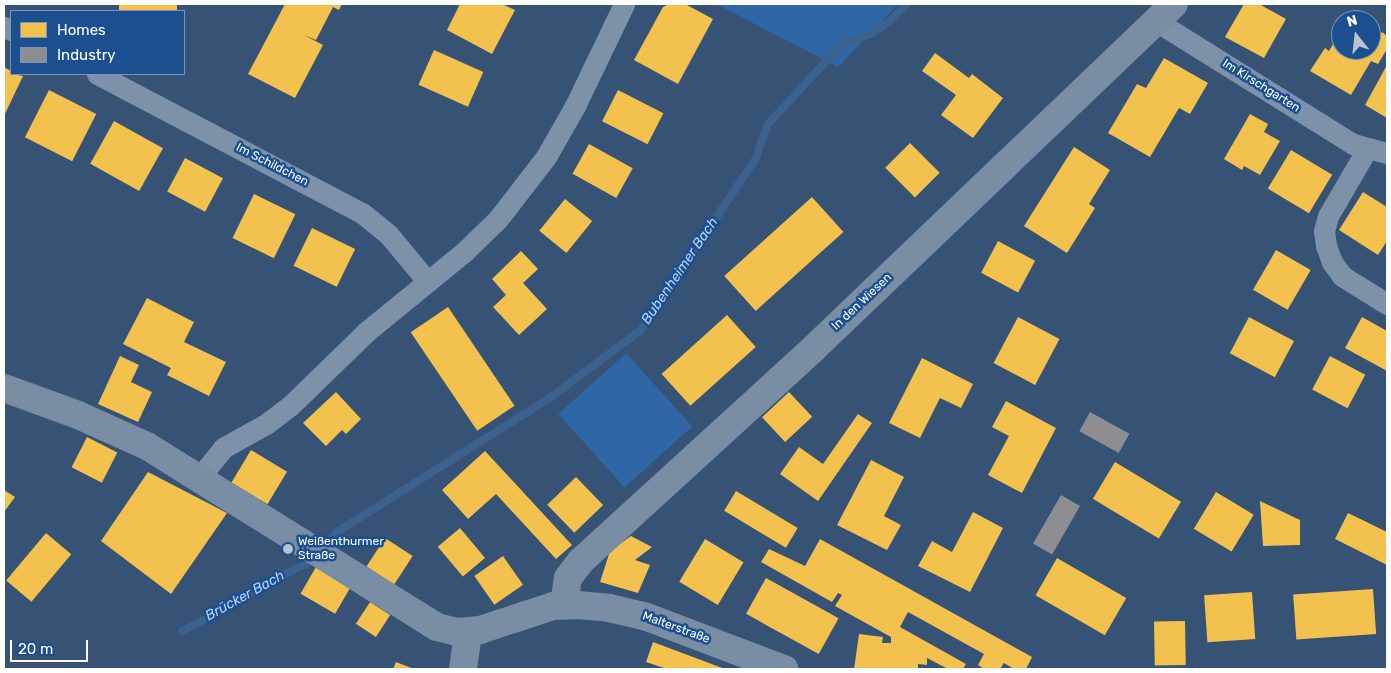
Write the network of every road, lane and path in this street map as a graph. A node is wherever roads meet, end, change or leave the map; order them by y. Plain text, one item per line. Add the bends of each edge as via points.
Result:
1 (624, 4) edge
2 (1165, 12) edge
3 (99, 75) edge
4 (1367, 149) junction
5 (1387, 153) edge
6 (428, 282) junction
7 (1387, 304) edge
8 (4, 388) edge
9 (199, 478) junction
10 (564, 605) junction
11 (468, 632) junction
12 (463, 669) edge
13 (784, 669) edge

1 - 6 street via 574,106 527,185 481,237
2 - 4 street, Im Kirschgarten via 1340,136
2 - 10 street, In den Wiesen via 812,349 581,561 568,578
3 - 6 street, Im Schildchen via 362,213 388,234
4 - 5 street, Im Kirschgarten
4 - 7 street via 1328,216 1324,231 1332,262 1342,276
6 - 9 street via 366,332 290,406 266,424 223,448
8 - 9 street via 114,430
9 - 11 street via 427,622 447,630
10 - 11 street via 544,608 494,627
10 - 13 street, Malterstraße via 609,608 647,616
11 - 12 street

